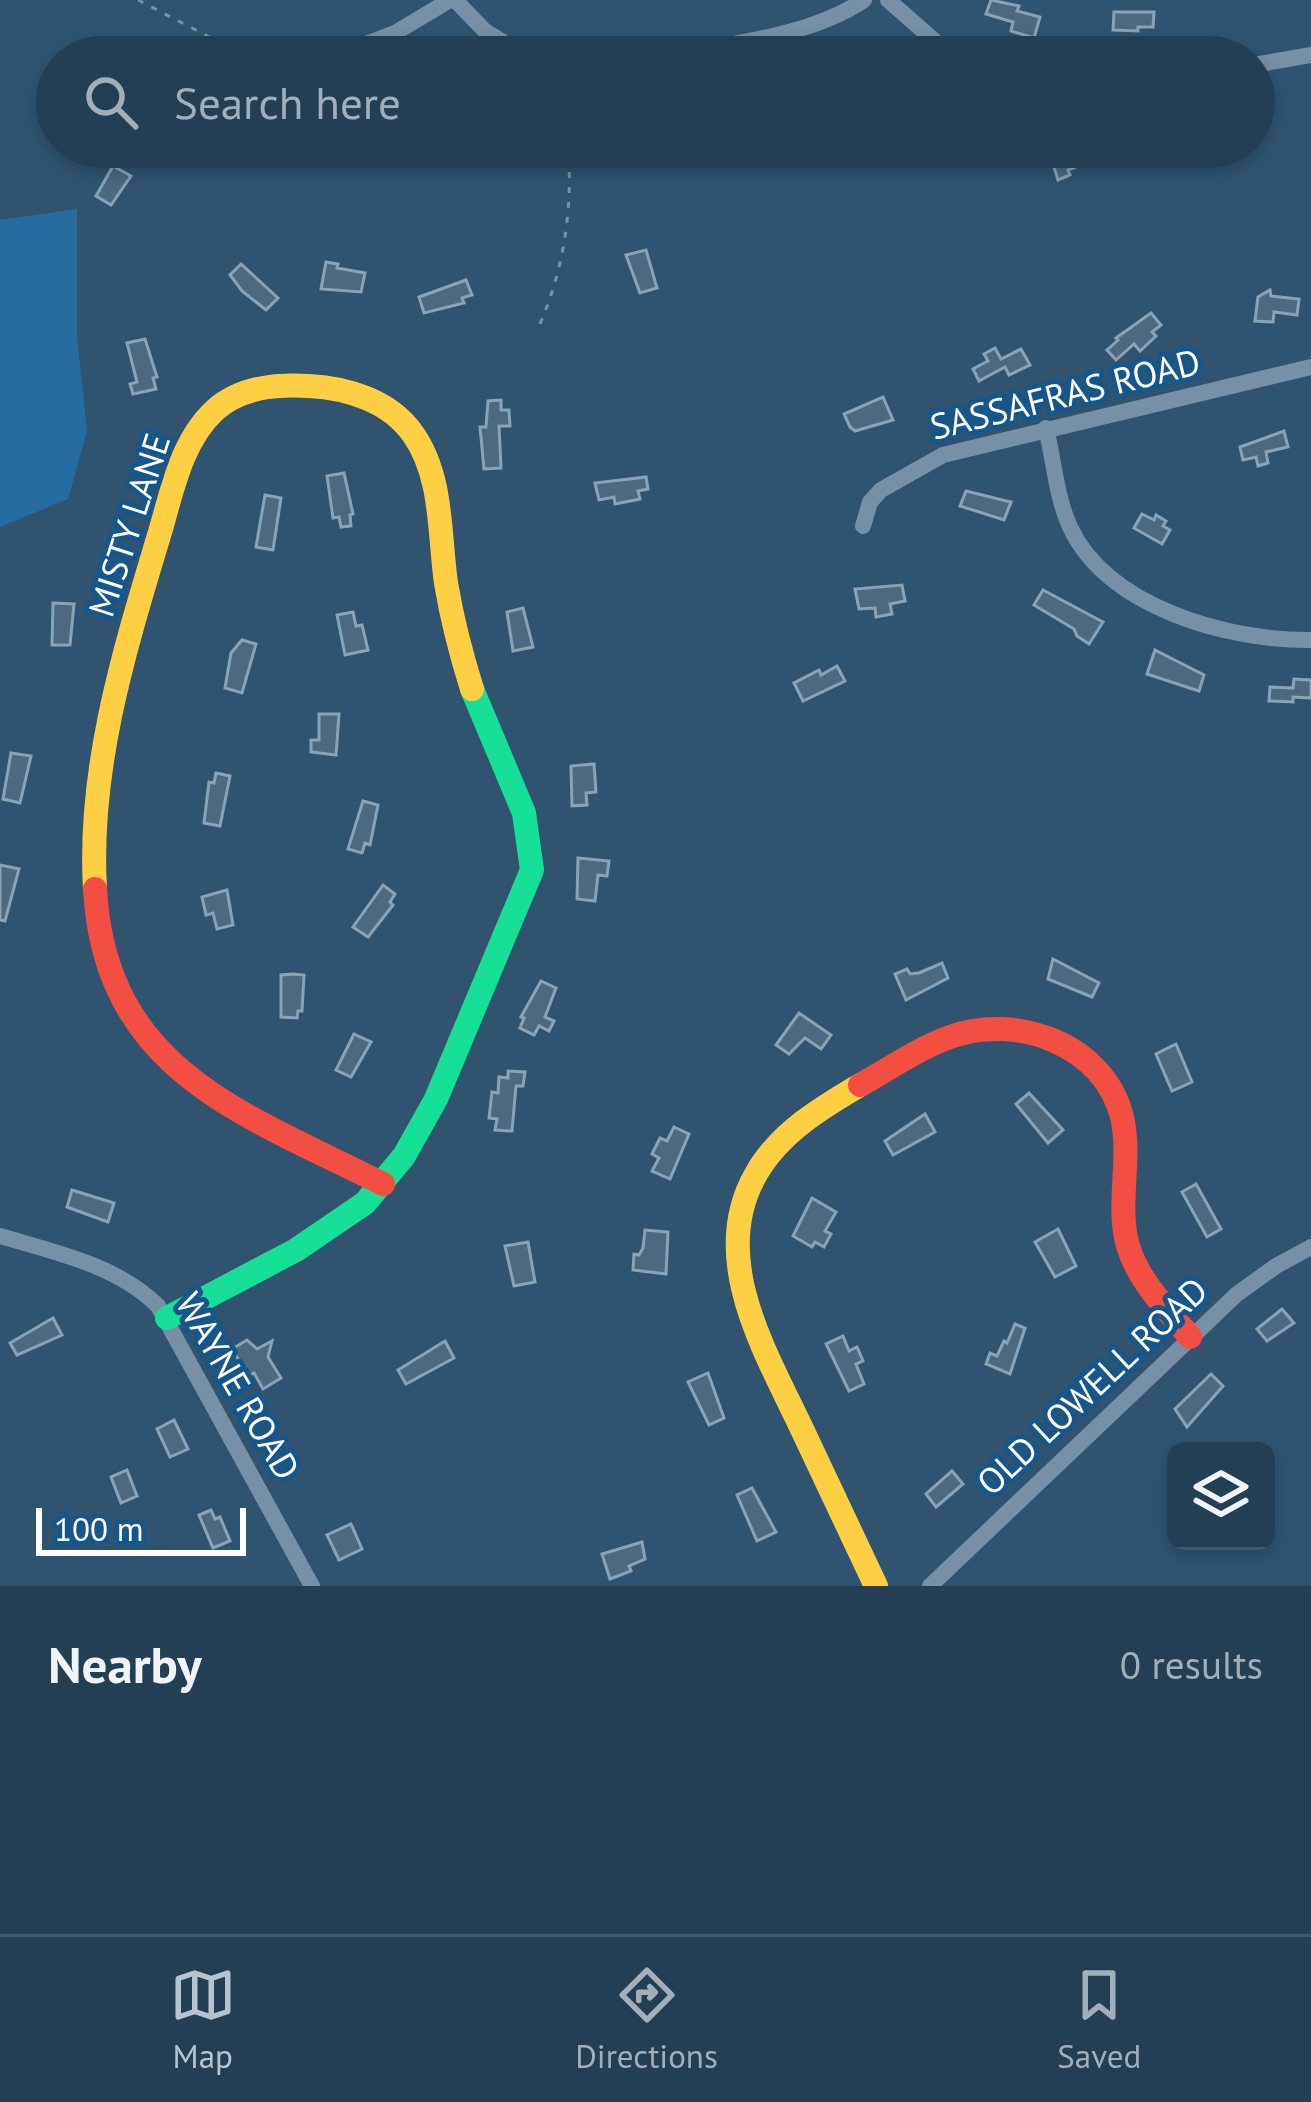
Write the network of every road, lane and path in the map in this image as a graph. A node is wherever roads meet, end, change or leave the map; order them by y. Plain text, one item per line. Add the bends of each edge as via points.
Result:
1 (138, 0) edge
2 (453, 0) edge
3 (864, 0) edge
4 (888, 0) edge
5 (207, 36) edge
6 (387, 36) edge
7 (492, 36) edge
8 (760, 36) edge
9 (929, 36) edge
10 (1311, 56) edge
11 (1275, 62) edge
12 (570, 168) edge
13 (540, 324) dead end
14 (1311, 367) edge
15 (1046, 428) junction
16 (863, 526) dead end
17 (1311, 640) edge
18 (383, 1184) junction
19 (0, 1236) edge
20 (1311, 1247) edge
21 (167, 1318) junction
22 (1190, 1337) junction
23 (312, 1586) edge
24 (875, 1586) edge
25 (930, 1586) edge

1 - 5 path
2 - 6 street
2 - 7 street
3 - 8 street
4 - 9 street
10 - 11 street
12 - 13 path via 558,282
14 - 15 street, SASSAFRAS ROAD
15 - 16 street, SASSAFRAS ROAD via 912,470 870,502
15 - 17 street via 1069,525 1102,572 1197,620
18 - 18 street, MISTY LANE via 167,1062 124,1004 98,917 93,845 103,738 179,470 211,412 259,387 361,396 395,415 421,445 454,625 532,842 529,882 417,1134
18 - 21 street, MISTY LANE via 328,1229
19 - 21 street, WAYNE ROAD via 116,1276
20 - 22 street, OLD LOWELL ROAD via 1237,1294
21 - 23 street, WAYNE ROAD
22 - 24 street via 1129,1251 1119,1106 1098,1071 1067,1044 1008,1026 968,1030 799,1125 748,1192 737,1234 738,1277 760,1342
22 - 25 street, OLD LOWELL ROAD

